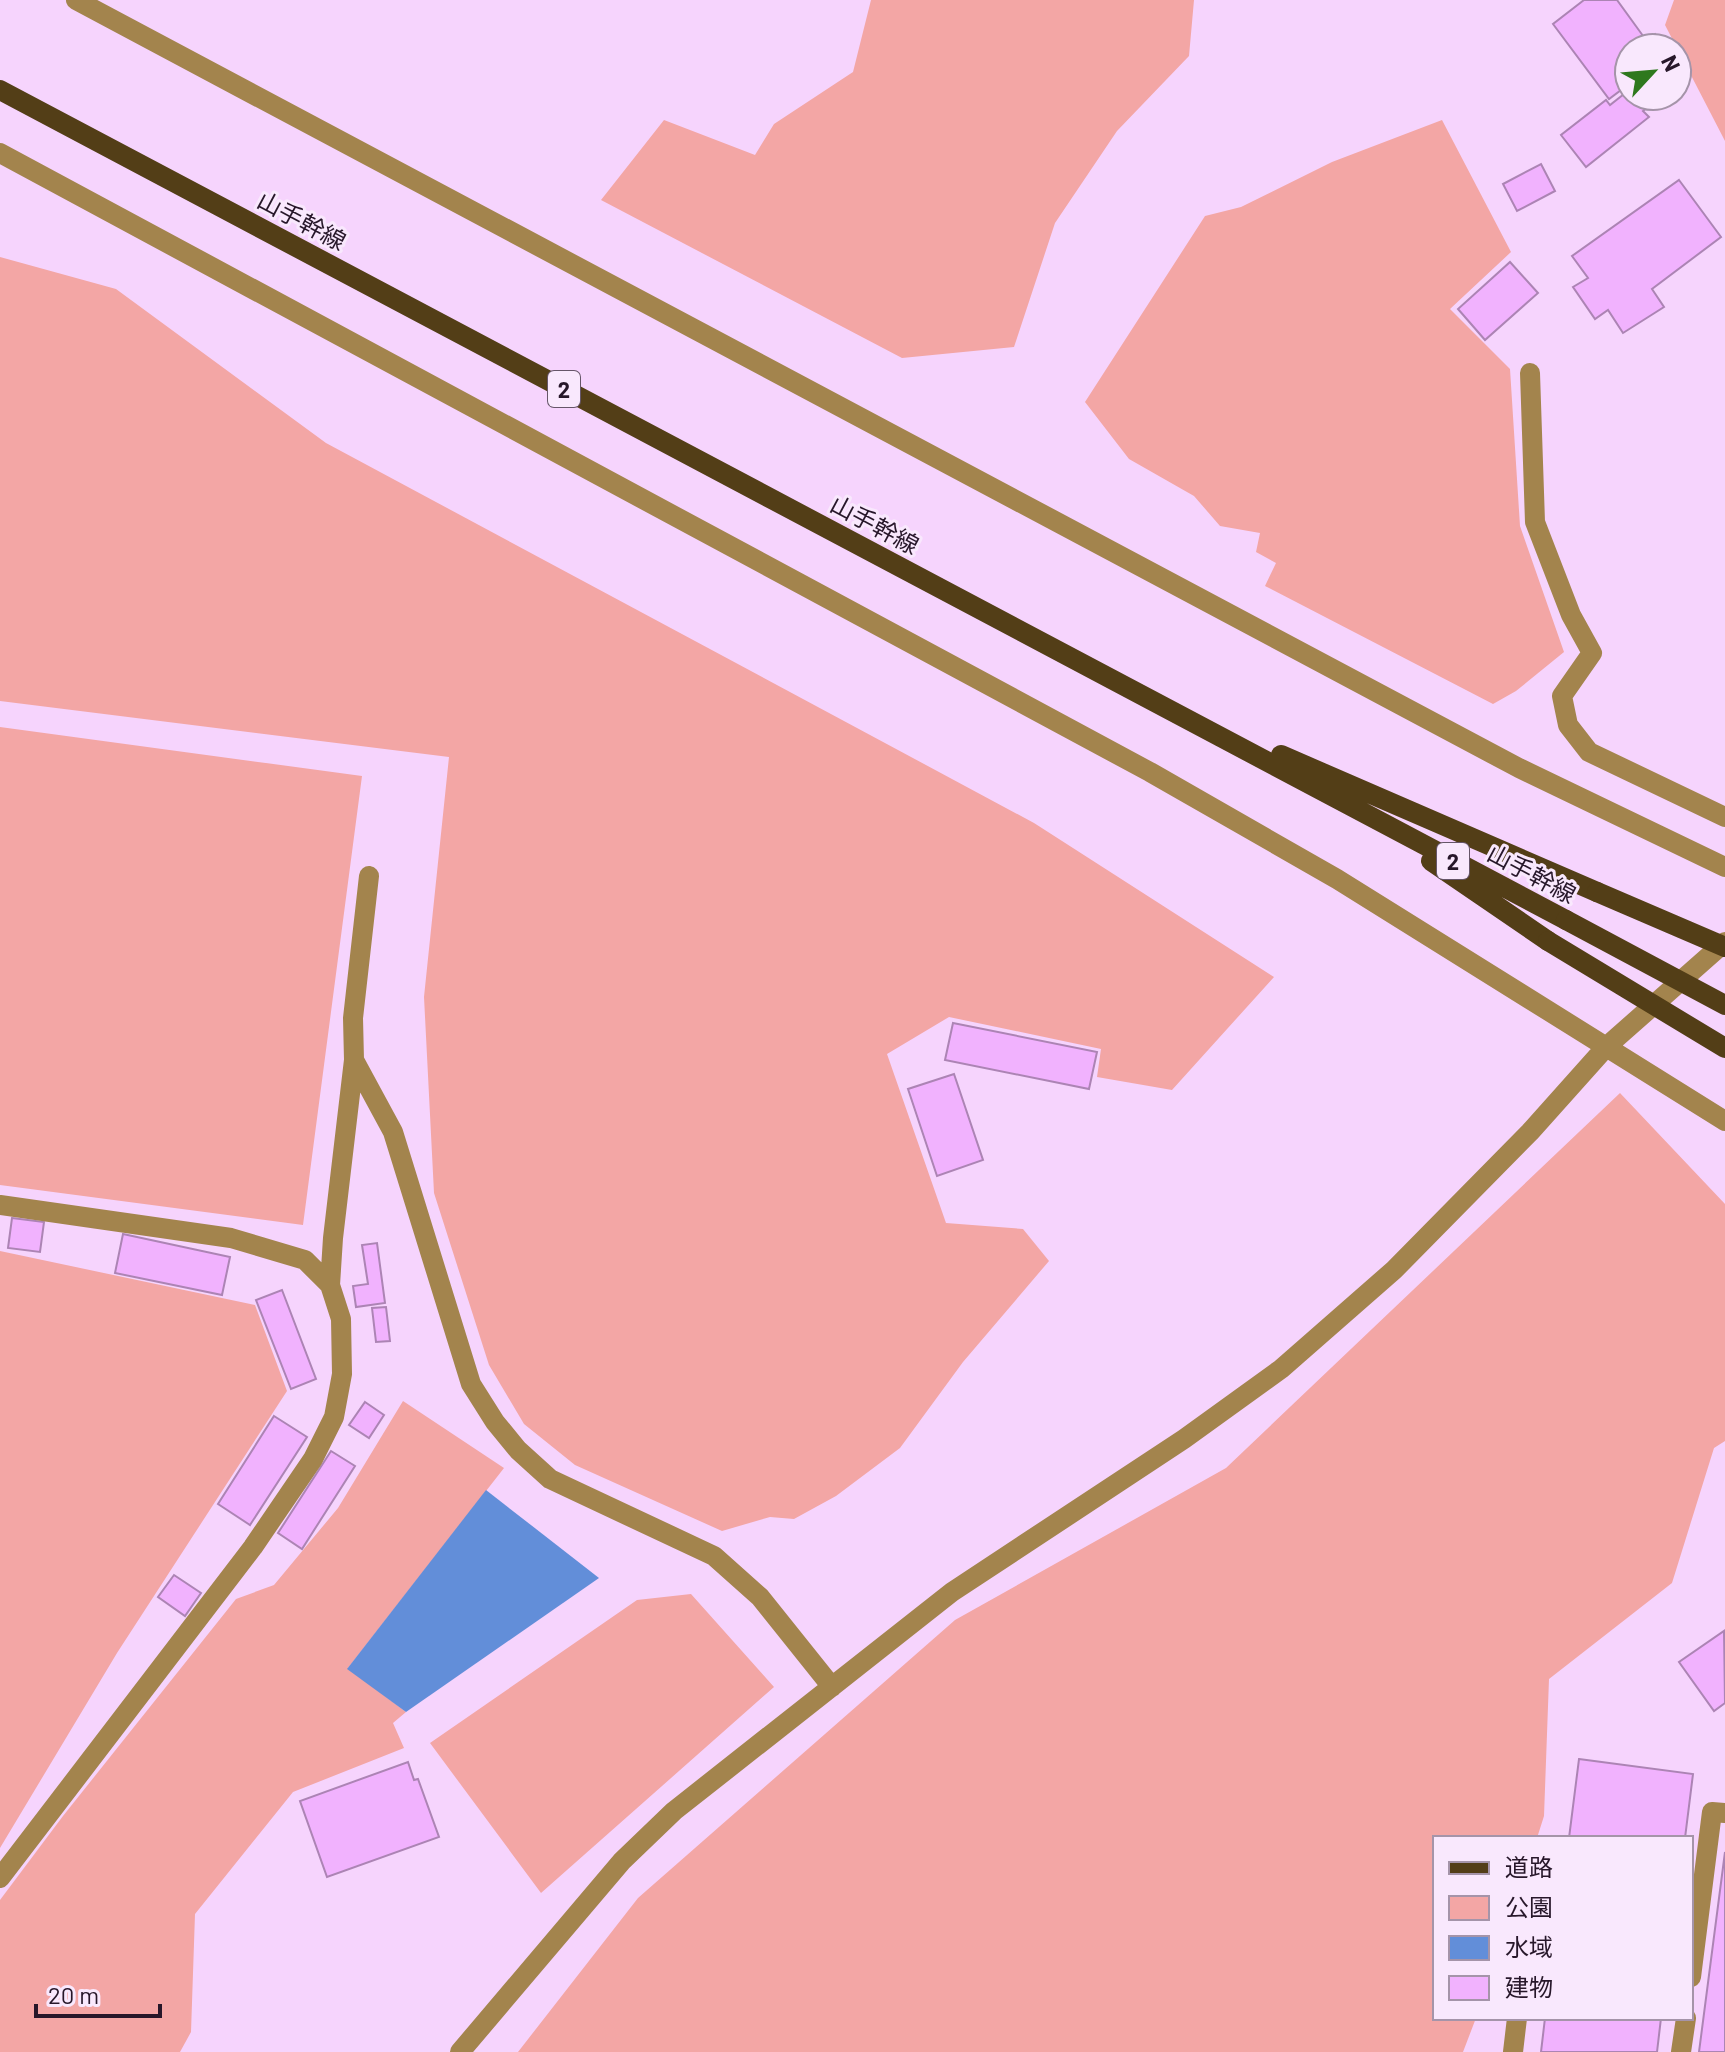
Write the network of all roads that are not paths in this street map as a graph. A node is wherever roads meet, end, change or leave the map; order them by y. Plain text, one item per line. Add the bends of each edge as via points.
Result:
1 (76, 0) edge
2 (0, 90) edge
3 (0, 153) edge
4 (1530, 373) dead end
5 (1127, 688) junction
6 (1341, 801) junction
7 (1725, 817) edge
8 (1725, 867) edge
9 (369, 876) dead end
10 (1725, 945) edge
11 (1725, 1005) edge
12 (1606, 1047) junction
13 (1725, 1048) edge
14 (354, 1060) junction
15 (1725, 1121) edge
16 (0, 1205) edge
17 (330, 1285) junction
18 (832, 1687) junction
19 (1725, 1813) edge
20 (0, 1878) edge
21 (1693, 1961) edge
22 (1517, 2020) edge
23 (1686, 2020) edge
24 (460, 2052) edge
25 (1513, 2052) edge
26 (1681, 2052) edge

1 - 8 street via 1519,768
2 - 5 main road, 山手幹線 / 2
3 - 12 street via 1150,772 1337,879
4 - 7 street via 1535,522 1571,615 1592,653 1562,696 1568,725 1589,752
5 - 6 main road, 山手幹線 / 2
5 - 10 main road, bridge
6 - 11 main road, 山手幹線 / 2, bridge
6 - 13 main road, bridge via 1548,941
9 - 14 street via 353,1018
10 - 12 street
12 - 15 street
12 - 18 street via 1394,1270 1281,1369 952,1592
14 - 17 street
14 - 18 street via 393,1132 471,1384 495,1422 550,1479 714,1556 760,1597
16 - 17 street via 231,1238 305,1260
17 - 20 street via 341,1319 342,1374 334,1417 313,1459 253,1547
18 - 24 street via 686,1801 622,1861
19 - 21 street via 1712,1812
22 - 25 street
23 - 26 street

